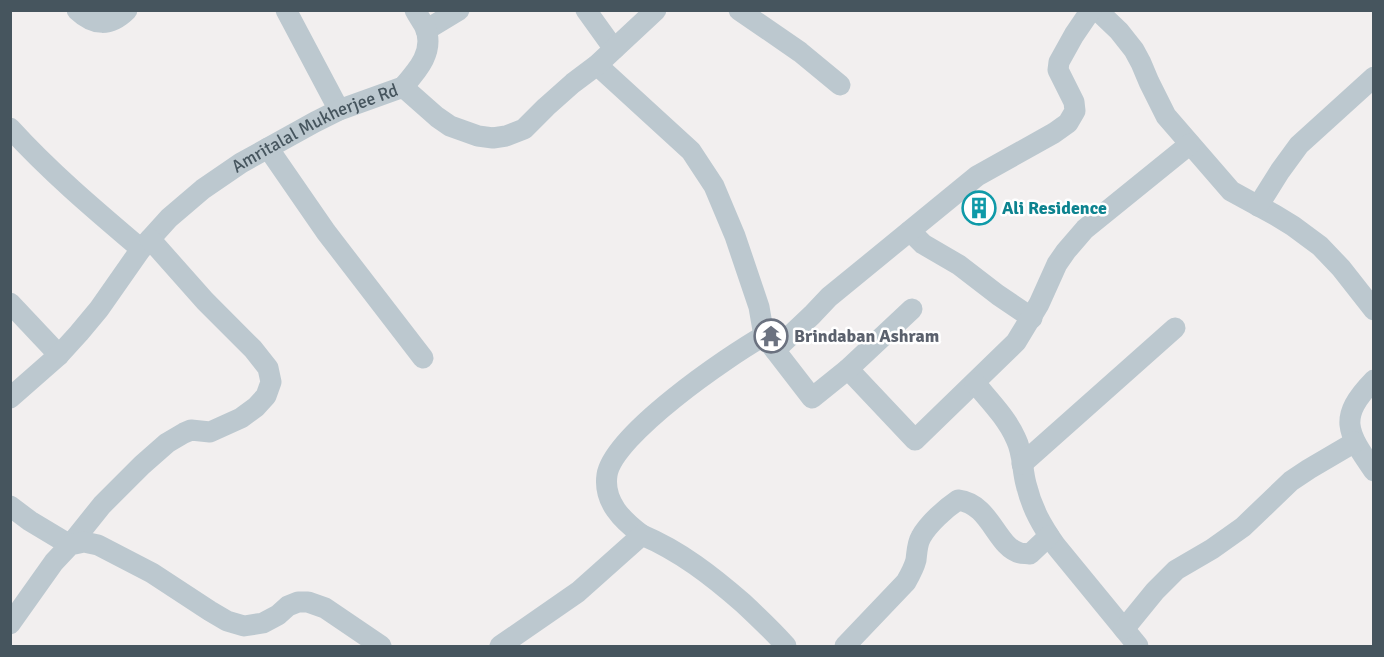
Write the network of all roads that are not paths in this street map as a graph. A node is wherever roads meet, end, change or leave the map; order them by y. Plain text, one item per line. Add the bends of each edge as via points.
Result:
1 (77, 10) edge
2 (127, 10) edge
3 (286, 10) edge
4 (415, 10) edge
5 (459, 10) edge
6 (586, 10) edge
7 (656, 10) edge
8 (739, 10) edge
9 (1091, 10) edge
10 (1097, 10) edge
11 (426, 30) junction
12 (614, 49) junction
13 (597, 65) junction
14 (1374, 77) edge
15 (840, 86) dead end
16 (403, 87) junction
17 (339, 110) junction
18 (10, 128) edge
19 (1190, 144) junction
20 (268, 148) junction
21 (1258, 206) junction
22 (910, 231) junction
23 (146, 244) junction
24 (10, 303) edge
25 (912, 309) dead end
26 (1374, 310) edge
27 (1032, 318) junction
28 (1175, 328) dead end
29 (769, 343) junction
30 (59, 355) junction
31 (423, 358) dead end
32 (848, 369) junction
33 (1374, 380) edge
34 (975, 383) junction
35 (10, 398) edge
36 (1355, 442) junction
37 (1022, 464) junction
38 (1374, 471) edge
39 (10, 506) edge
40 (642, 535) junction
41 (1049, 536) junction
42 (70, 545) junction
43 (10, 624) edge
44 (1124, 629) junction
45 (381, 646) edge
46 (500, 646) edge
47 (786, 646) edge
48 (845, 646) edge
49 (1138, 646) edge

1 - 2 street via 102,24
3 - 17 street
4 - 11 street
5 - 11 street
6 - 12 street
7 - 12 street, Amritalal Mukherjee Rd
8 - 15 street via 801,52
9 - 22 street via 1059,62 1058,70 1074,102 1075,111 1068,123 977,176
10 - 19 street via 1126,39 1166,116
11 - 16 street via 429,46 424,59
12 - 13 street, Amritalal Mukherjee Rd
13 - 16 street, Amritalal Mukherjee Rd via 524,129 493,138 450,126
13 - 29 street via 691,151 714,186 735,236
14 - 21 street via 1299,145
16 - 17 street, Amritalal Mukherjee Rd
17 - 20 street, Amritalal Mukherjee Rd
18 - 23 street via 67,186
19 - 21 street via 1231,191
19 - 27 street via 1085,229 1057,264
20 - 23 street, Amritalal Mukherjee Rd via 203,189
20 - 31 street via 326,232
21 - 26 street via 1320,246
22 - 27 street via 923,244
22 - 29 street via 812,315
23 - 30 street, Amritalal Mukherjee Rd via 99,309
23 - 42 street via 253,349 267,368 271,382 267,396 241,418 210,432 191,430 167,443 102,505
24 - 30 street
25 - 32 street
27 - 34 street via 1016,342
28 - 37 street
29 - 32 street via 812,398
29 - 40 street via 734,353 681,392 615,456 607,473 607,490 625,523
30 - 35 street, Amritalal Mukherjee Rd
32 - 34 street via 915,440
33 - 36 street via 1350,414 1349,428
34 - 37 street via 1015,437
36 - 38 street
36 - 44 street via 1292,481 1243,527 1176,570
37 - 41 street via 1032,508
39 - 42 street
40 - 46 street via 578,592
40 - 47 street via 683,556 723,585
41 - 44 street
41 - 48 street via 1030,554 1018,553 978,508 958,500 921,536 906,582
42 - 43 street
42 - 45 street via 98,545 152,573 227,621 244,626 263,623 288,606 308,602 325,608
44 - 49 street

